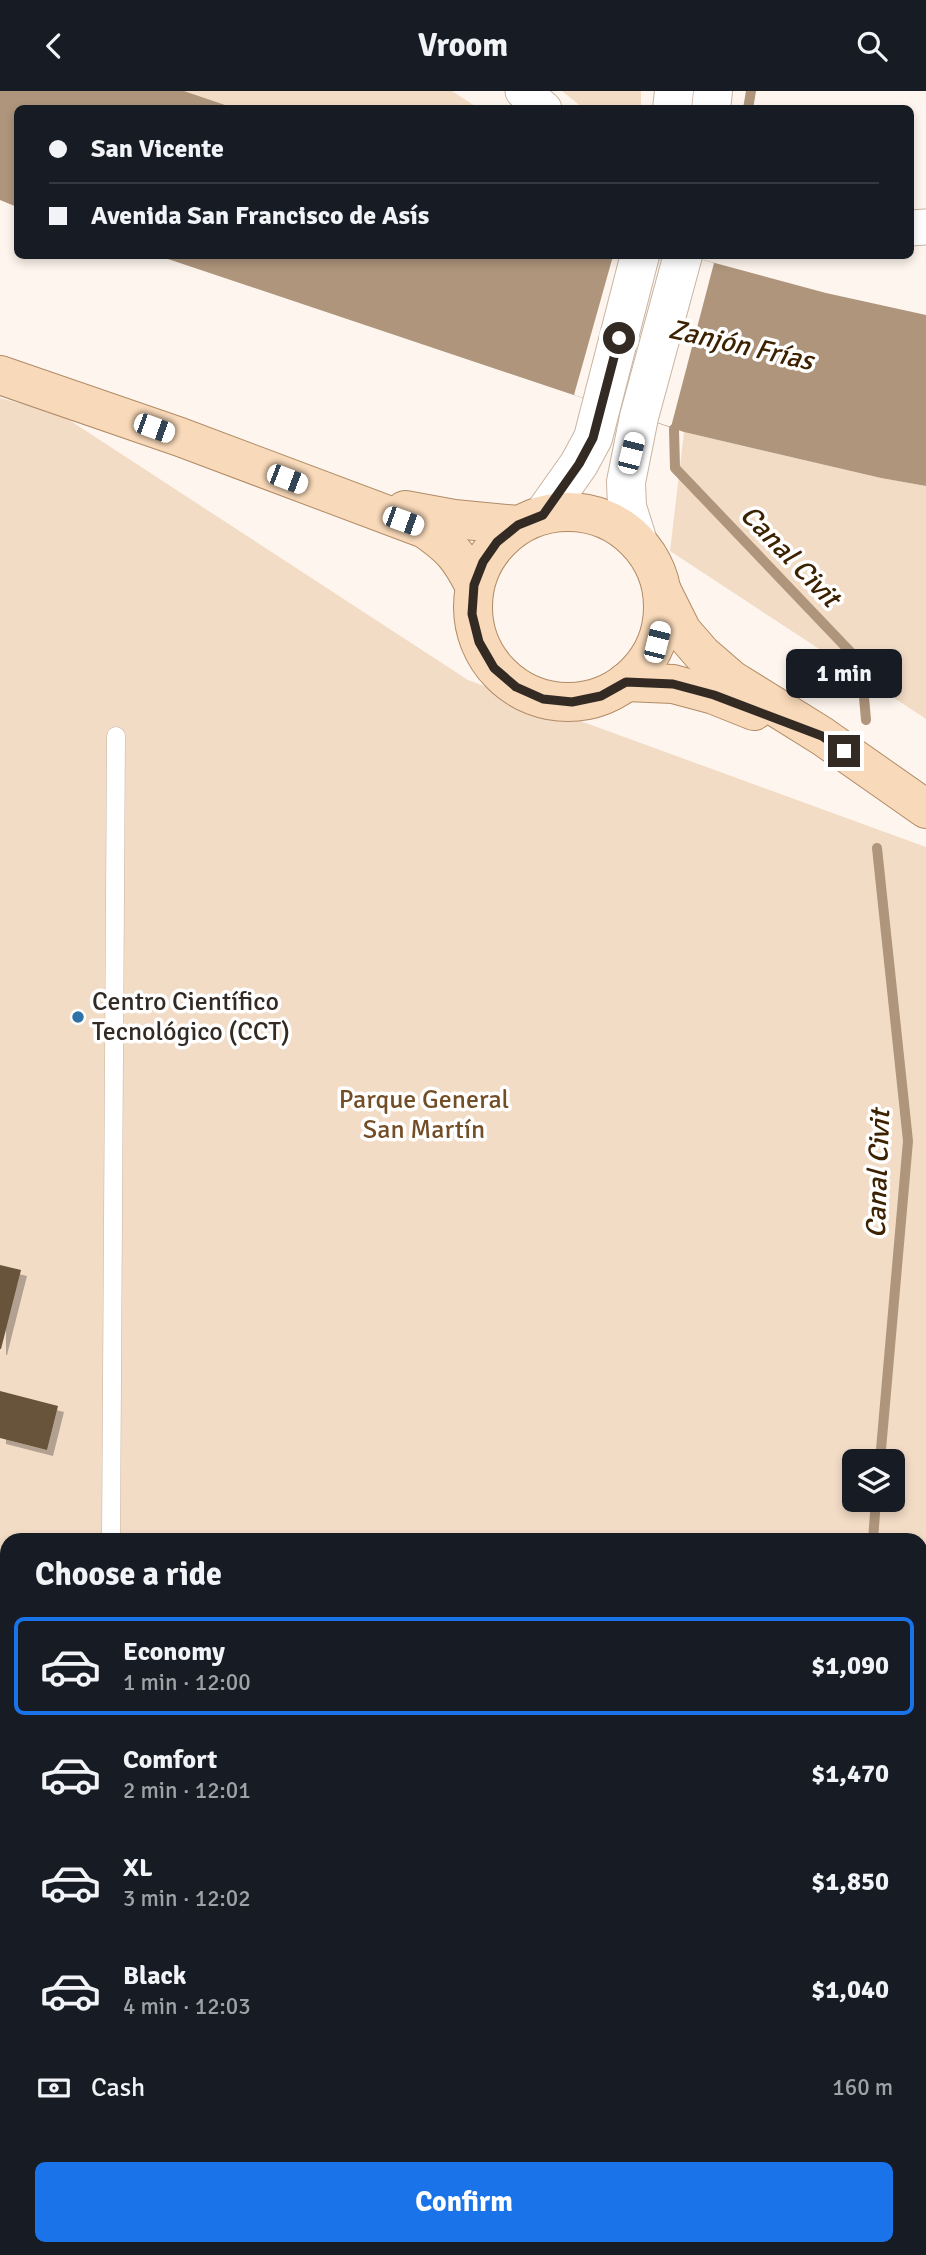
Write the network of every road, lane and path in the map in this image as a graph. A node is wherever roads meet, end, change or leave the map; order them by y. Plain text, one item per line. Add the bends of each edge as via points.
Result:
1 (523, 91) edge
2 (539, 105) edge
3 (639, 259) edge
4 (682, 259) edge
5 (0, 375) edge
6 (338, 498) junction
7 (531, 520) junction
8 (638, 542) junction
9 (474, 585) junction
10 (662, 591) junction
11 (626, 682) junction
12 (116, 736) dead end
13 (822, 736) junction
14 (926, 809) edge
15 (111, 1533) edge

1 - 2 street
3 - 7 main road via 593,438
4 - 8 main road via 626,482 627,507
5 - 6 main road
6 - 7 main road via 454,519
6 - 9 main road via 425,529 461,559
7 - 8 main road via 569,512 594,515
7 - 9 main road via 497,542
8 - 10 main road via 654,565
9 - 11 main road via 472,614 479,642 494,668 516,687 543,699 572,702 601,696
10 - 11 main road via 663,617 657,642
10 - 13 main road via 682,631 702,654 732,680
11 - 13 main road via 673,684 714,695
12 - 15 lane
13 - 14 main road

